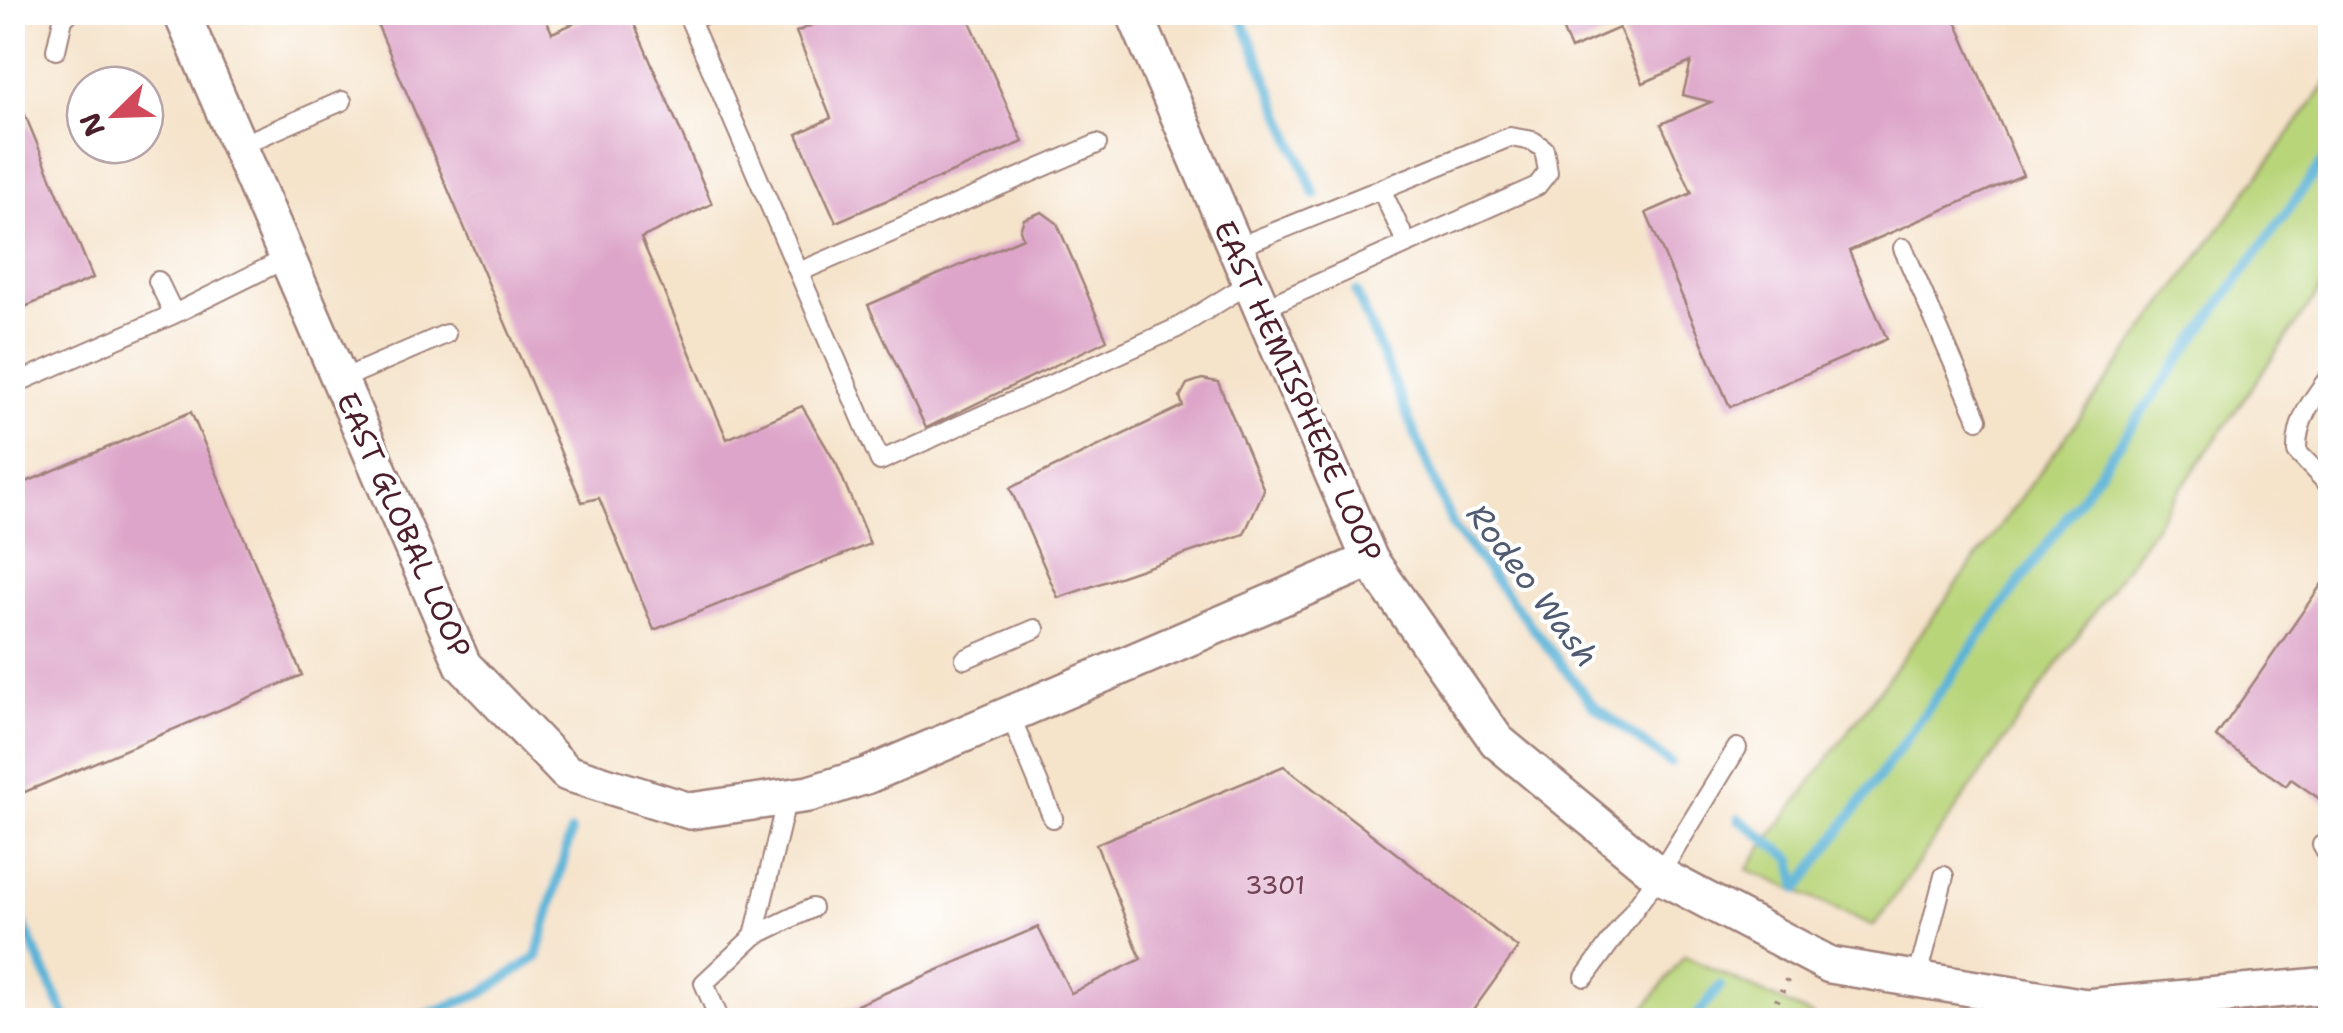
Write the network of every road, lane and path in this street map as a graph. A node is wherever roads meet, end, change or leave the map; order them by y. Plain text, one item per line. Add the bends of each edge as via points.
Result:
1 (70, 12) edge
2 (181, 12) edge
3 (710, 12) edge
4 (1134, 12) edge
5 (688, 16) edge
6 (56, 50) dead end
7 (342, 101) dead end
8 (1096, 144) dead end
9 (238, 146) junction
10 (1382, 189) junction
11 (1406, 242) junction
12 (1902, 248) dead end
13 (1232, 249) junction
14 (288, 258) junction
15 (799, 272) junction
16 (158, 281) dead end
17 (1254, 297) junction
18 (174, 314) junction
19 (446, 334) dead end
20 (2330, 376) edge
21 (340, 380) junction
22 (14, 384) edge
23 (1978, 419) dead end
24 (2330, 486) edge
25 (1370, 560) junction
26 (1035, 629) dead end
27 (965, 658) dead end
28 (1010, 715) junction
29 (1737, 748) dead end
30 (787, 797) junction
31 (1054, 818) dead end
32 (1660, 875) junction
33 (1944, 876) dead end
34 (812, 908) dead end
35 (754, 936) junction
36 (1801, 950) junction
37 (1585, 977) dead end
38 (1917, 980) junction
39 (2330, 985) edge
40 (718, 1016) dead end
41 (1780, 1020) edge

1 - 6 lane
2 - 9 street, EAST GLOBAL LOOP
3 - 5 lane
4 - 13 street, EAST HEMISPHERE LOOP
5 - 15 lane
7 - 9 lane
8 - 15 lane
9 - 14 street, EAST GLOBAL LOOP
10 - 11 lane
10 - 11 lane via 1510,137 1544,149 1548,172 1536,186
10 - 13 lane
11 - 17 lane
12 - 23 lane
13 - 17 street, EAST HEMISPHERE LOOP
14 - 18 lane
14 - 21 street, EAST GLOBAL LOOP
15 - 17 lane via 880,461
16 - 18 lane
17 - 25 street, EAST HEMISPHERE LOOP
18 - 22 lane
19 - 21 lane
20 - 24 lane via 2296,432 2297,452
21 - 30 street, EAST GLOBAL LOOP via 463,665 567,773 690,811
25 - 28 street, EAST GLOBAL LOOP
25 - 32 street, EAST HEMISPHERE LOOP via 1496,741
26 - 27 lane
28 - 30 street, EAST GLOBAL LOOP via 866,776
28 - 31 lane
29 - 32 lane
30 - 35 lane
32 - 36 street, EAST HEMISPHERE LOOP
32 - 37 lane
33 - 38 lane
34 - 35 lane
35 - 40 lane via 704,982
36 - 38 street, EAST HEMISPHERE LOOP via 1830,965
36 - 41 path via 1774,1007
38 - 39 street, EAST HEMISPHERE LOOP via 2086,1008

